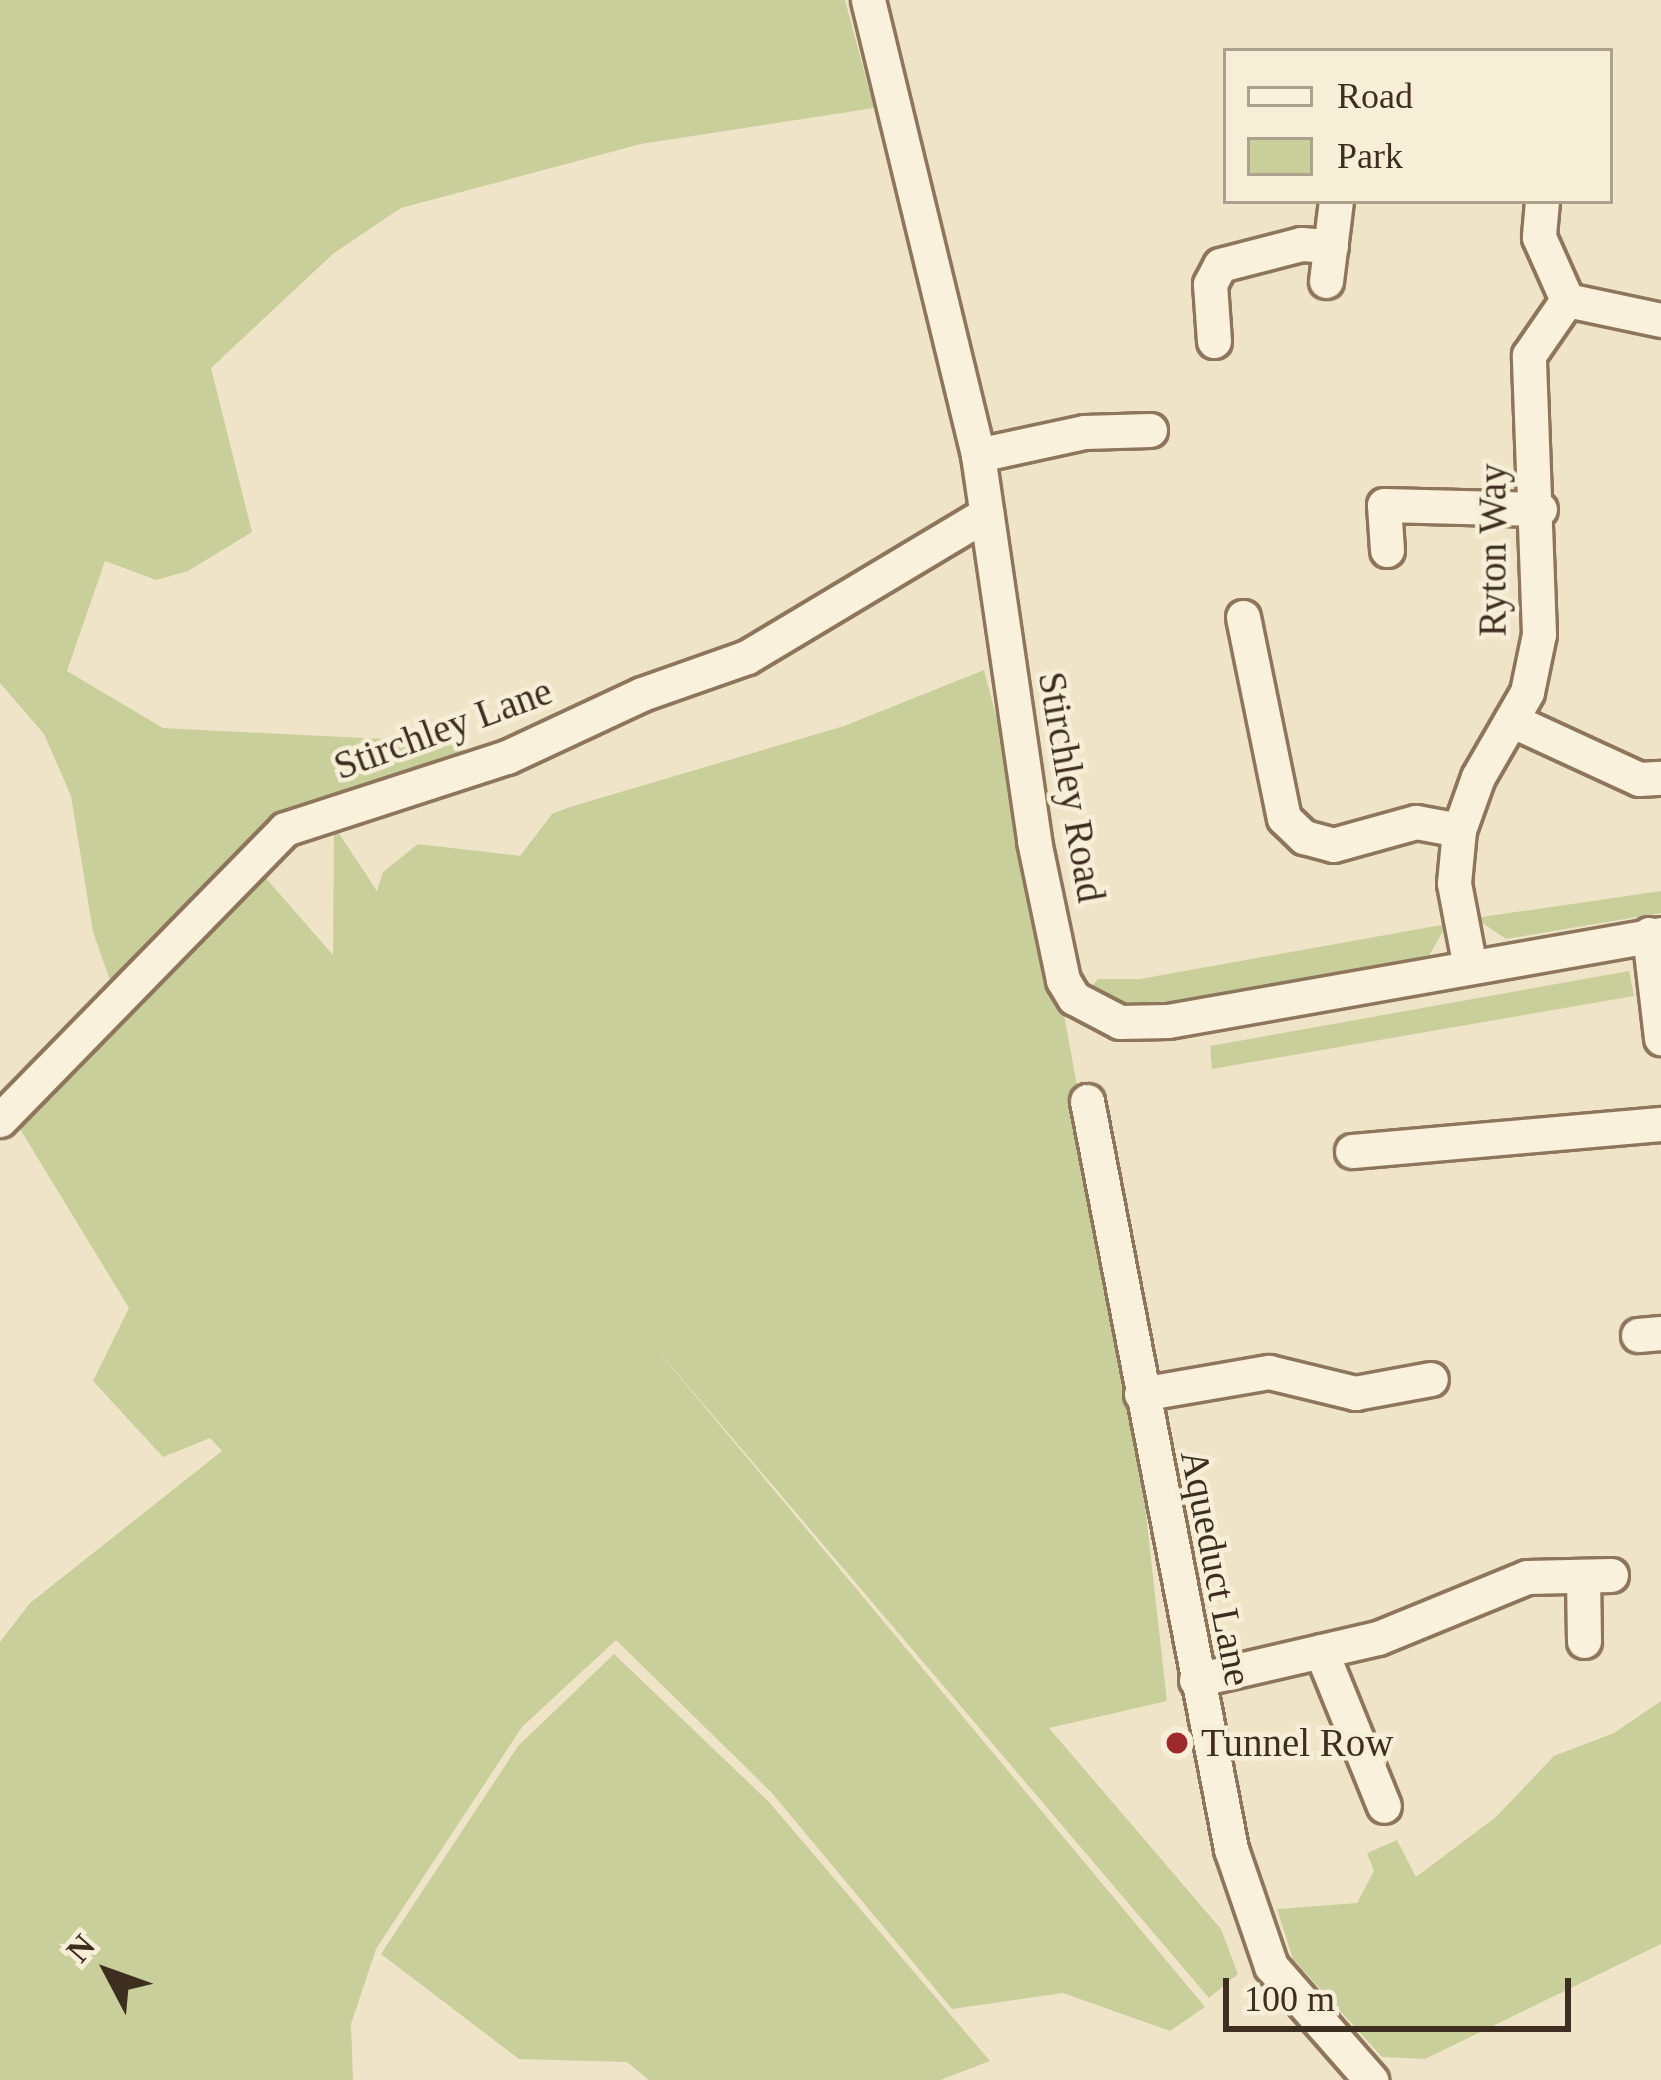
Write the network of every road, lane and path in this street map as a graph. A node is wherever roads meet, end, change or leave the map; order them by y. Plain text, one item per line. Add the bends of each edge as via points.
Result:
1 (868, 0) edge
2 (1336, 204) edge
3 (1542, 204) edge
4 (1331, 246) junction
5 (1326, 281) dead end
6 (1567, 300) junction
7 (1661, 320) edge
8 (1214, 340) dead end
9 (1150, 430) dead end
10 (978, 455) junction
11 (1540, 509) junction
12 (986, 514) junction
13 (1387, 550) dead end
14 (1243, 616) dead end
15 (1511, 719) junction
16 (1661, 778) edge
17 (1460, 830) junction
18 (1655, 934) edge
19 (1469, 962) junction
20 (1661, 1038) edge
21 (1087, 1101) dead end
22 (0, 1120) edge
23 (1661, 1124) edge
24 (1352, 1151) dead end
25 (1431, 1379) dead end
26 (1141, 1394) junction
27 (1584, 1641) dead end
28 (1321, 1651) junction
29 (1196, 1680) junction
30 (1384, 1806) dead end
31 (1371, 2080) edge

1 - 10 street, Stirchley Road
2 - 4 street
3 - 6 street via 1539,237
4 - 5 street
4 - 8 street via 1280,247 1220,265 1210,284
6 - 7 street
6 - 11 street, Ryton Way via 1529,355
9 - 10 street via 1084,432
10 - 12 street, Stirchley Road
11 - 13 street via 1384,505
11 - 15 street, Ryton Way via 1539,634 1527,692
12 - 19 street, Stirchley Road via 1034,841 1063,980 1074,998 1120,1022 1168,1021
12 - 22 street, Stirchley Lane via 747,657 642,694 518,753 286,829
14 - 17 street via 1284,818 1304,837 1333,845 1416,822
15 - 16 street via 1639,779
15 - 17 street, Ryton Way
17 - 19 street, Ryton Way via 1454,883
18 - 19 street, Stirchley Road
18 - 20 street
21 - 26 street, Aqueduct Lane
23 - 24 street
25 - 26 street via 1355,1393 1269,1372
26 - 29 street, Aqueduct Lane
27 - 28 street via 1597,1576 1526,1576 1378,1638
28 - 29 street
28 - 30 street
29 - 31 street, Aqueduct Lane via 1231,1850 1271,1966

